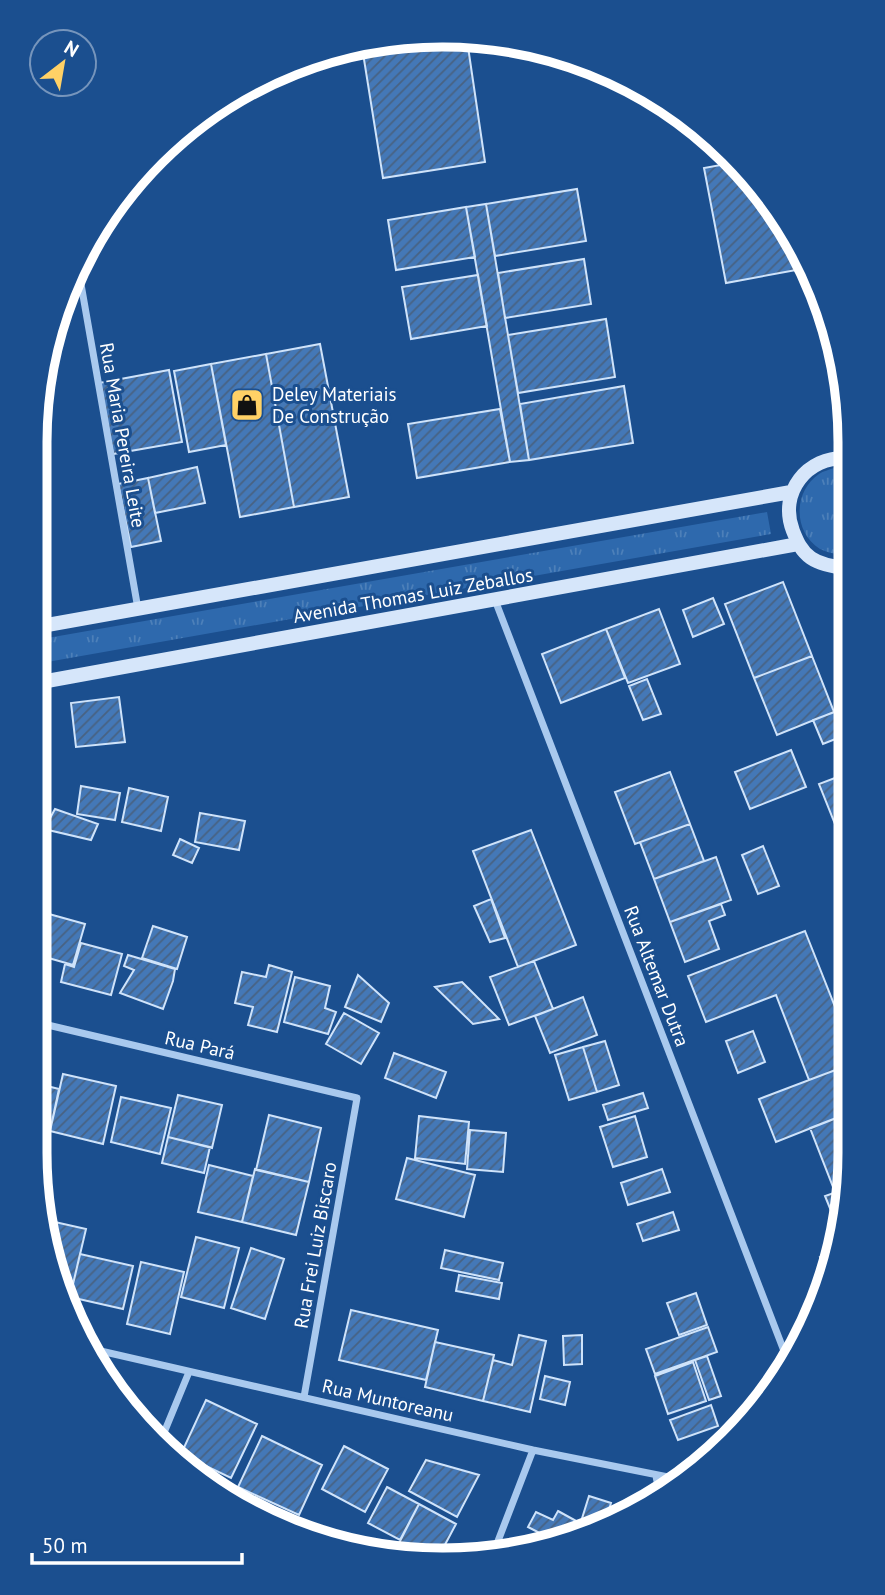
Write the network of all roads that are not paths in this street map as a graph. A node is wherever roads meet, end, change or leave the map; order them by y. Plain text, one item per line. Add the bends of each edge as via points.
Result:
1 (81, 283) edge
2 (838, 457) edge
3 (791, 492) junction
4 (798, 544) junction
5 (838, 567) edge
6 (495, 600) junction
7 (138, 609) junction
8 (47, 624) edge
9 (47, 681) edge
10 (47, 1025) edge
11 (357, 1098) joint
12 (101, 1351) edge
13 (784, 1351) edge
14 (189, 1372) junction
15 (304, 1397) junction
16 (164, 1433) edge
17 (533, 1450) junction
18 (656, 1476) junction
19 (667, 1477) edge
20 (657, 1484) edge
21 (497, 1544) edge

1 - 7 street, Rua Maria Pereira Leite
2 - 3 main road via 817,463
3 - 4 main road via 788,519
3 - 7 main road, Avenida Thomas Luiz Zeballos
4 - 5 main road via 811,558
4 - 6 main road, Avenida Thomas Luiz Zeballos
6 - 9 main road, Avenida Thomas Luiz Zeballos
6 - 13 street, Rua Altemar Dutra
7 - 8 main road, Avenida Thomas Luiz Zeballos
10 - 11 street, Rua Pará
11 - 15 street, Rua Frei Luiz Biscaro
12 - 14 street, Rua Muntoreanu
14 - 15 street, Rua Muntoreanu
14 - 16 street
15 - 17 street, Rua Muntoreanu
17 - 18 street, Rua Muntoreanu
17 - 21 street
18 - 19 street, Rua Muntoreanu
18 - 20 street

